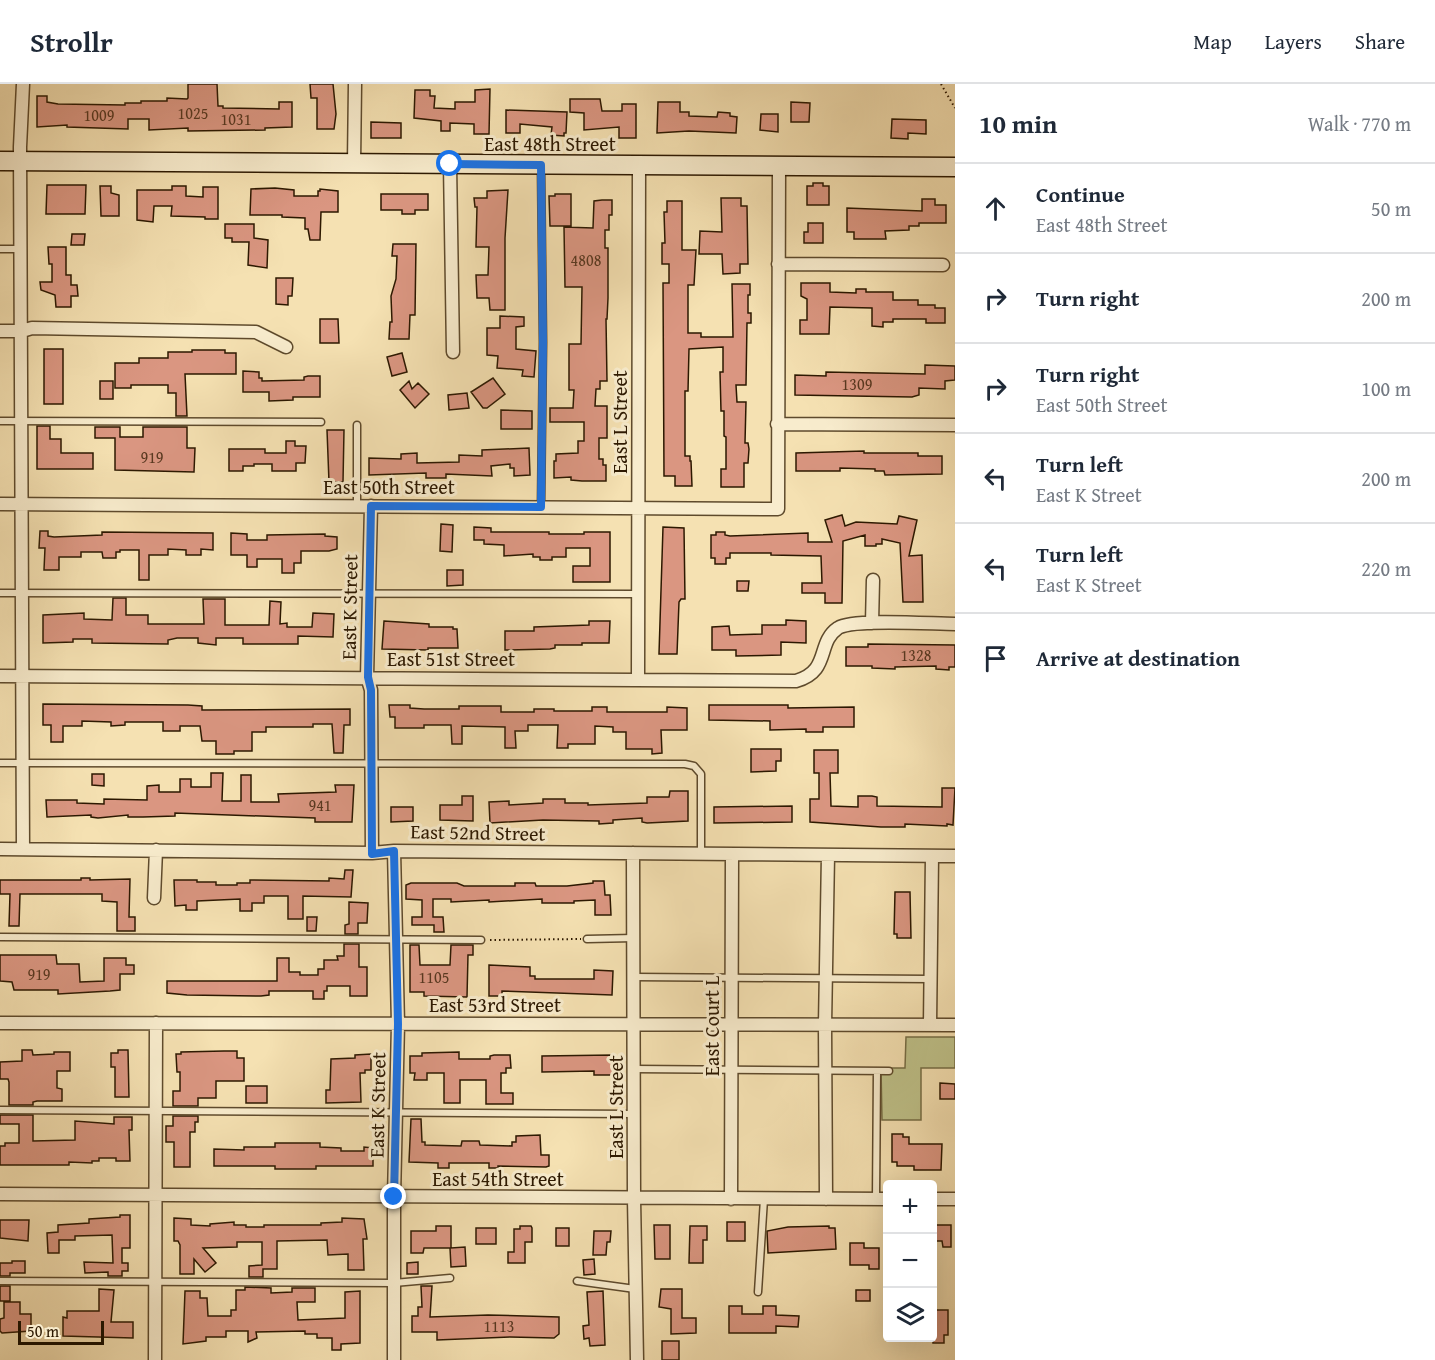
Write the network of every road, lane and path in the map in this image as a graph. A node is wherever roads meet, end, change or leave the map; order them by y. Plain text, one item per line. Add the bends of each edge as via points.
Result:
1 (23, 84) edge
2 (355, 84) edge
3 (941, 84) edge
4 (955, 108) edge
5 (0, 161) edge
6 (21, 161) junction
7 (354, 163) junction
8 (450, 164) junction
9 (541, 165) junction
10 (639, 166) junction
11 (779, 167) junction
12 (955, 167) edge
13 (0, 249) edge
14 (21, 249) junction
15 (778, 264) junction
16 (943, 266) dead end
17 (0, 331) edge
18 (22, 332) junction
19 (286, 347) dead end
20 (453, 352) dead end
21 (0, 421) edge
22 (22, 422) junction
23 (321, 422) dead end
24 (777, 424) junction
25 (357, 425) dead end
26 (955, 425) edge
27 (0, 504) edge
28 (23, 504) junction
29 (357, 506) junction
30 (371, 506) junction
31 (541, 507) junction
32 (639, 508) junction
33 (873, 580) dead end
34 (0, 593) edge
35 (23, 593) junction
36 (369, 594) junction
37 (638, 594) junction
38 (872, 623) junction
39 (955, 624) edge
40 (0, 676) edge
41 (23, 676) junction
42 (368, 677) junction
43 (638, 679) junction
44 (0, 763) edge
45 (23, 763) junction
46 (371, 763) junction
47 (0, 849) edge
48 (23, 849) junction
49 (156, 850) junction
50 (394, 851) junction
51 (633, 853) junction
52 (372, 854) junction
53 (701, 854) junction
54 (732, 854) junction
55 (828, 855) junction
56 (932, 856) junction
57 (955, 856) edge
58 (154, 898) dead end
59 (0, 937) edge
60 (634, 938) junction
61 (587, 939) joint
62 (396, 940) junction
63 (481, 940) joint
64 (634, 977) junction
65 (731, 978) junction
66 (825, 978) junction
67 (930, 979) junction
68 (0, 1023) edge
69 (156, 1023) junction
70 (634, 1023) junction
71 (398, 1024) junction
72 (825, 1025) junction
73 (930, 1025) junction
74 (955, 1025) edge
75 (731, 1026) junction
76 (634, 1068) junction
77 (731, 1069) junction
78 (825, 1070) junction
79 (877, 1071) junction
80 (889, 1071) dead end
81 (0, 1110) edge
82 (155, 1111) junction
83 (396, 1112) junction
84 (634, 1114) junction
85 (0, 1194) edge
86 (155, 1196) junction
87 (394, 1197) junction
88 (634, 1199) junction
89 (731, 1199) junction
90 (764, 1199) junction
91 (826, 1199) junction
92 (882, 1199) edge
93 (937, 1199) edge
94 (955, 1199) edge
95 (450, 1278) dead end
96 (0, 1281) edge
97 (578, 1281) dead end
98 (155, 1282) junction
99 (394, 1283) junction
100 (636, 1289) junction
101 (758, 1292) dead end
102 (635, 1359) edge
103 (155, 1360) edge
104 (394, 1360) edge

1 - 6 street
2 - 7 street
3 - 4 path
5 - 6 street, East 48th Street
6 - 7 street, East 48th Street
6 - 14 street
7 - 8 street, East 48th Street
8 - 9 street, East 48th Street
8 - 20 street
9 - 10 street, East 48th Street
9 - 31 lane
10 - 11 street, East 48th Street
10 - 32 street, East L Street
11 - 12 street, East 48th Street
11 - 15 street
13 - 14 lane
14 - 18 street
15 - 16 street
15 - 24 street
17 - 18 street
18 - 19 street via 32,328 256,332
18 - 22 street
21 - 22 lane
22 - 23 lane
22 - 28 street
24 - 26 street
24 - 32 street, East 50th Street via 778,509
25 - 29 lane
27 - 28 street, East 50th Street
28 - 29 street, East 50th Street
28 - 35 street
29 - 30 street, East 50th Street
30 - 31 street, East 50th Street
30 - 36 street, East K Street
31 - 32 street, East 50th Street
32 - 37 street, East L Street
33 - 38 street
34 - 35 lane
35 - 36 lane
35 - 41 street
36 - 37 lane
36 - 42 street, East K Street
37 - 43 street, East L Street
38 - 39 street, East 51st Street
38 - 43 street, East 51st Street via 839,627 828,641 819,665 798,680
40 - 41 street, East 51st Street
41 - 42 street, East 51st Street
41 - 45 street
42 - 43 street, East 51st Street
42 - 46 street, East K Street
44 - 45 lane
45 - 46 lane
45 - 48 street
46 - 52 street, East K Street
46 - 53 lane via 694,766 701,774
47 - 48 street, East 52nd Street
48 - 49 street, East 52nd Street
49 - 52 street, East 52nd Street
49 - 58 street
50 - 51 street, East 52nd Street
50 - 52 street, East 52nd Street
50 - 62 street, East K Street
51 - 53 street, East 52nd Street
51 - 60 street, East L Street
53 - 54 street, East 52nd Street
54 - 55 street, East 52nd Street
54 - 65 street, East Court L
55 - 56 street, East 52nd Street
55 - 66 street
56 - 57 street, East 52nd Street
56 - 67 street
59 - 62 lane
60 - 61 lane
60 - 64 street, East L Street
61 - 63 path
62 - 63 lane
62 - 71 street, East K Street
64 - 65 lane
64 - 70 street, East L Street
65 - 66 lane
65 - 75 street, East Court L
66 - 67 lane
66 - 72 street
67 - 73 street
68 - 69 street, East 53rd Street
69 - 71 street, East 53rd Street
69 - 82 street
70 - 71 street, East 53rd Street
70 - 75 street, East 53rd Street
70 - 76 street, East L Street
71 - 83 street, East K Street
72 - 73 street, East 53rd Street
72 - 75 street, East 53rd Street
72 - 78 street
73 - 74 street, East 53rd Street
75 - 77 street, East Court L
76 - 77 lane
76 - 84 street, East L Street
77 - 78 lane
77 - 89 street, East Court L
78 - 79 lane
78 - 91 street
79 - 80 lane
79 - 92 lane
81 - 82 lane
82 - 83 lane
82 - 86 street
83 - 84 lane
83 - 87 street, East K Street
84 - 88 street, East L Street
85 - 86 street, East 54th Street
86 - 87 street, East 54th Street
86 - 98 street
87 - 88 street, East 54th Street
87 - 99 street, East K Street
88 - 89 street, East 54th Street
88 - 100 street, East L Street
89 - 90 street, East 54th Street
90 - 91 street, East 54th Street
90 - 101 lane
91 - 92 street, East 54th Street
93 - 94 street
95 - 99 lane
96 - 98 lane
97 - 100 lane
98 - 99 lane
98 - 103 street
99 - 104 street, East K Street
100 - 102 street, East L Street

